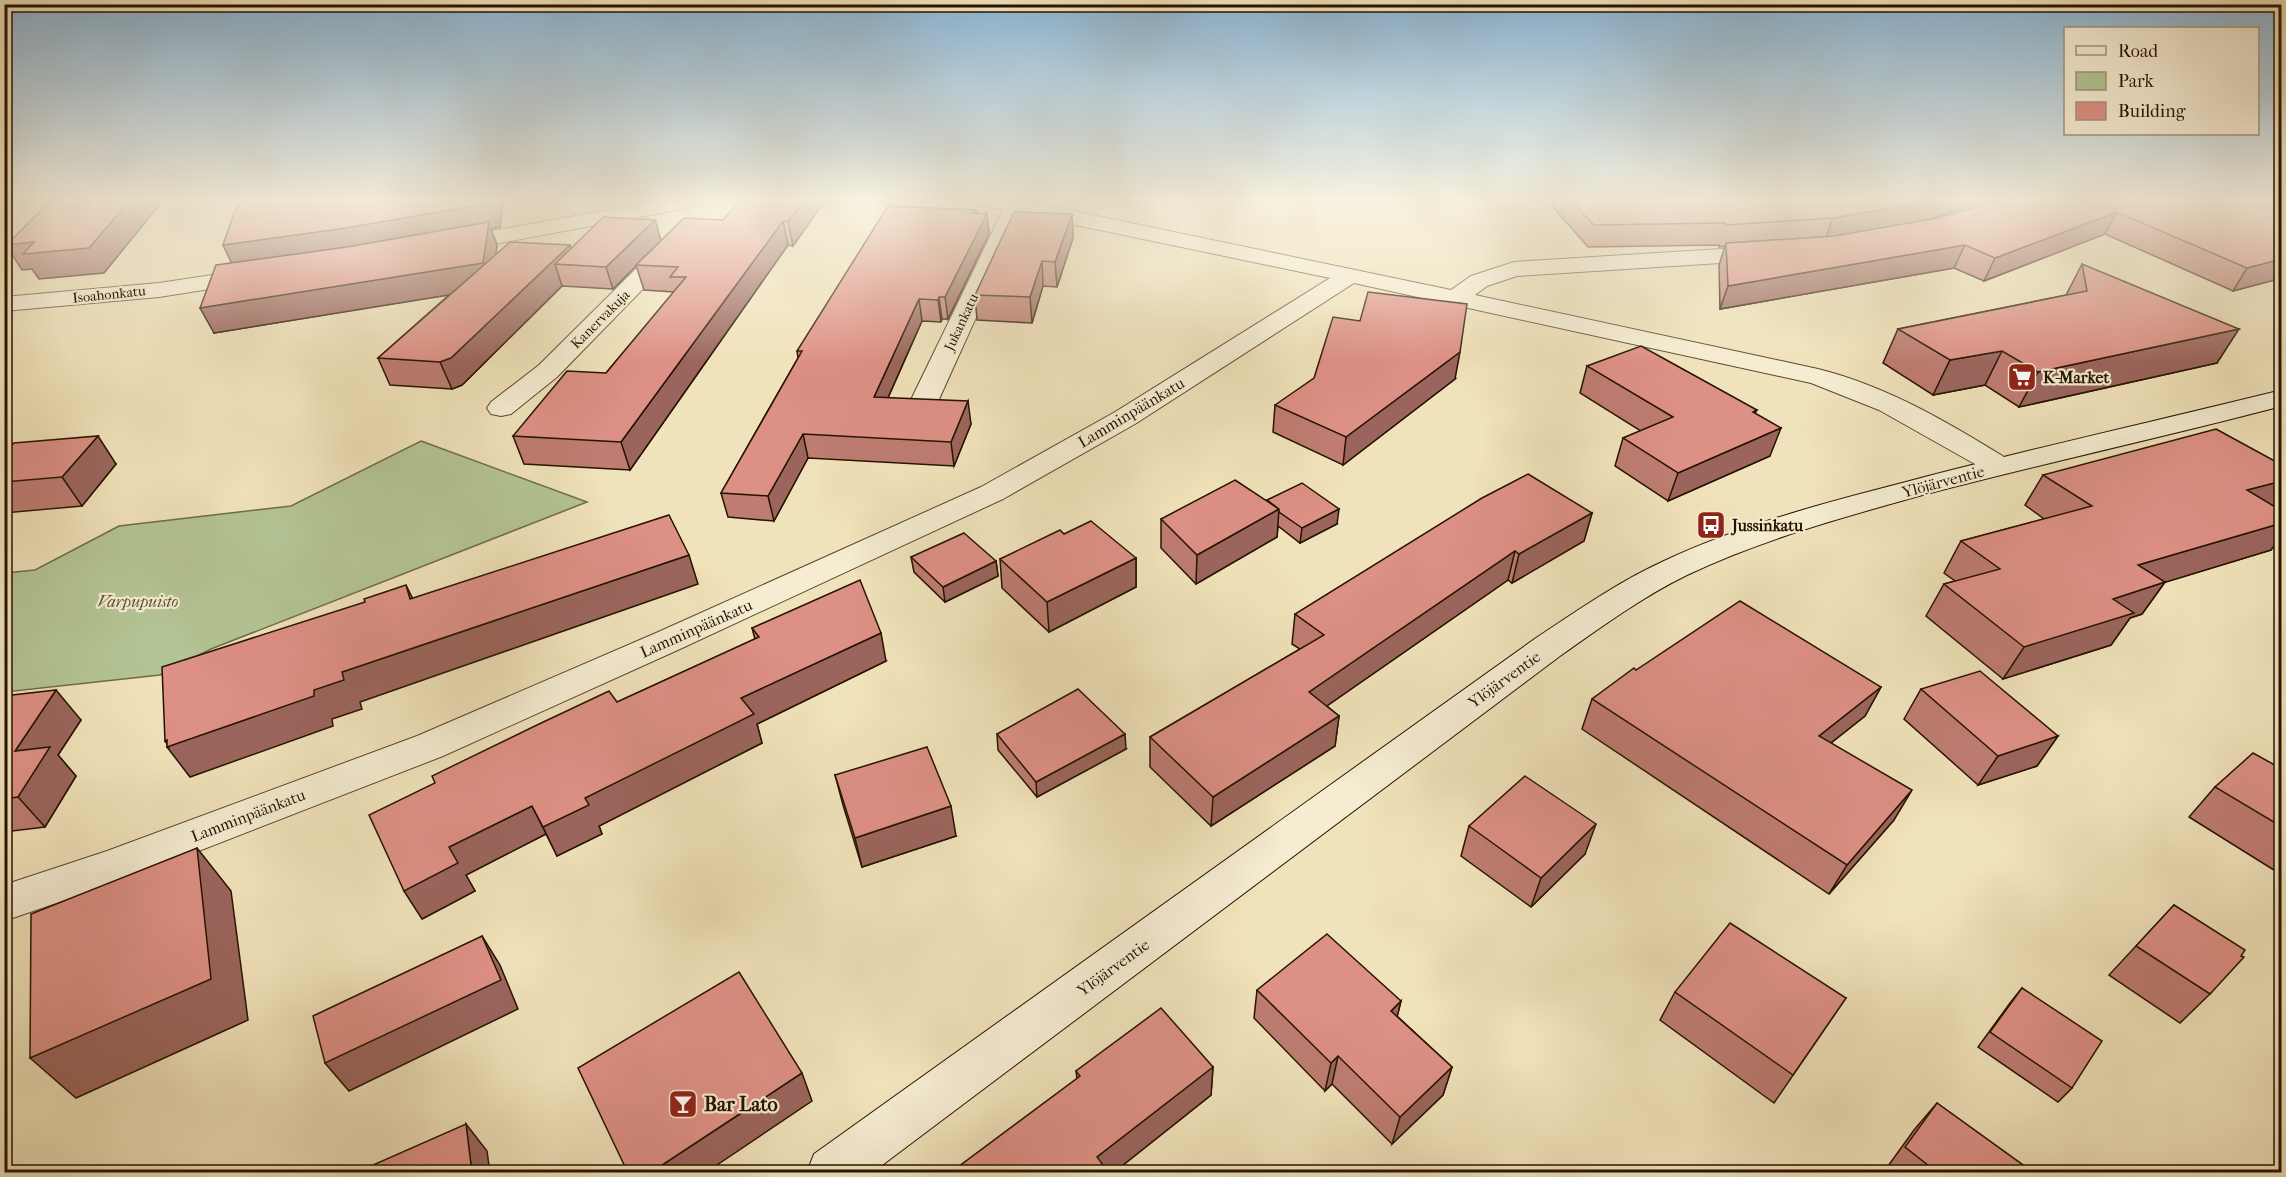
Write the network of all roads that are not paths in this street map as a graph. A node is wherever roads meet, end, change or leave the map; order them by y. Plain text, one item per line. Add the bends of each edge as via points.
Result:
1 (665, 253) edge
2 (994, 253) edge
3 (1245, 253) edge
4 (1777, 253) edge
5 (275, 273) edge
6 (1350, 275) junction
7 (1454, 299) junction
8 (4, 304) edge
9 (2282, 398) edge
10 (501, 408) dead end
11 (921, 408) edge
12 (1999, 466) junction
13 (4, 903) edge
14 (836, 1171) edge

1 - 10 street, Kanervakuja via 548,371
2 - 11 street, Jukankatu
3 - 6 street
4 - 7 street via 1515,269 1479,281
5 - 8 street, Isoahonkatu via 159,290
6 - 7 street
6 - 13 street, Lamminpäänkatu via 1125,418 992,493 430,746 117,865
7 - 12 street via 1832,381 1944,432
9 - 12 street, Ylöjärventie
12 - 14 street, Ylöjärventie via 1806,517 1674,568 1615,602 1488,690

